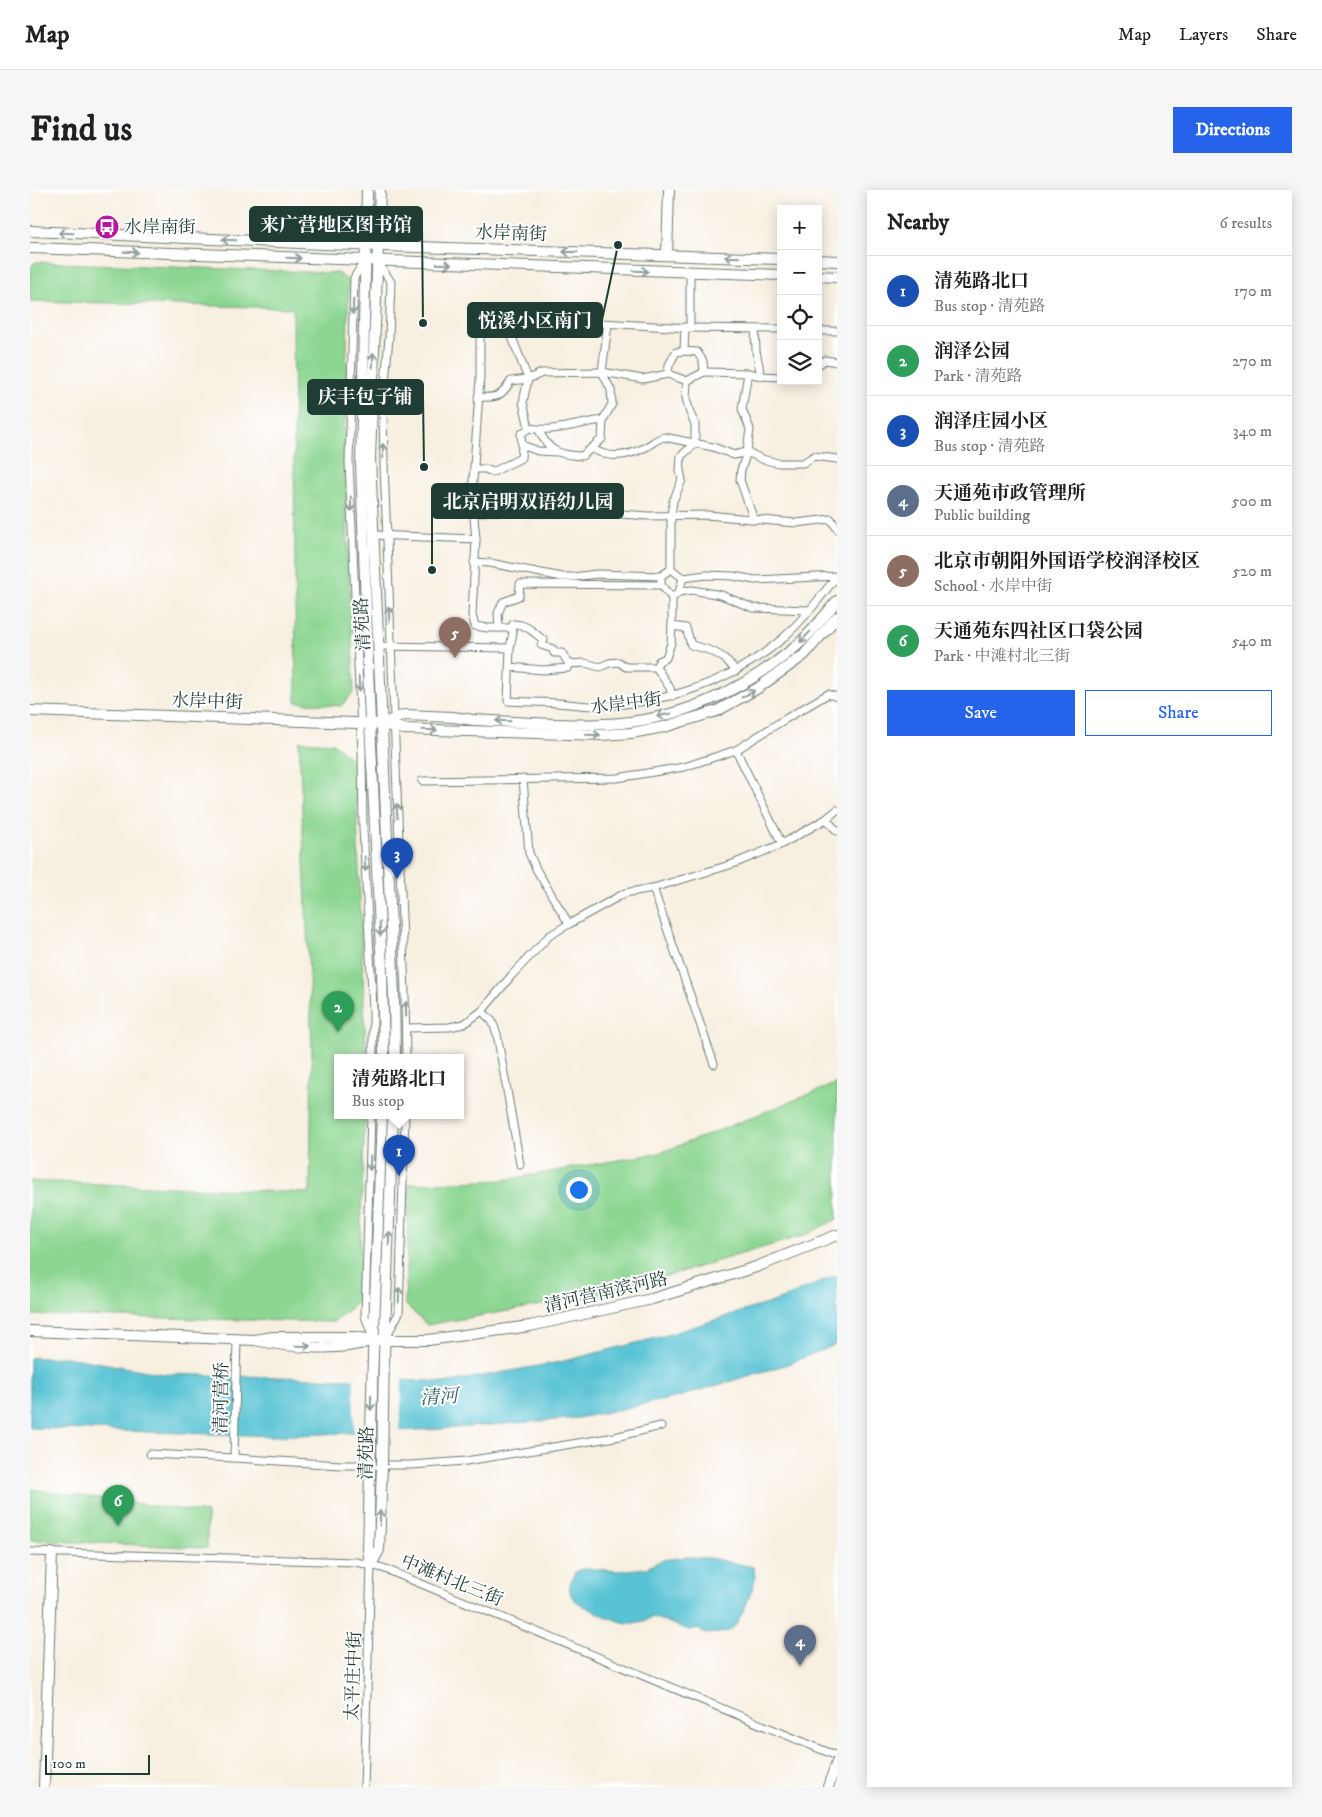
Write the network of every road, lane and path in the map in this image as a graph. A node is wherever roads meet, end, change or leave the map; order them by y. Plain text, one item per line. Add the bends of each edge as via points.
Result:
1 (366, 190) edge
2 (380, 190) edge
3 (670, 190) edge
4 (30, 231) edge
5 (365, 245) junction
6 (378, 246) junction
7 (30, 248) edge
8 (667, 255) junction
9 (777, 259) edge
10 (822, 260) edge
11 (364, 261) junction
12 (837, 261) edge
13 (377, 262) junction
14 (690, 273) junction
15 (777, 275) edge
16 (822, 276) edge
17 (837, 277) edge
18 (519, 320) junction
19 (608, 324) junction
20 (688, 327) junction
21 (755, 329) junction
22 (777, 329) edge
23 (822, 331) edge
24 (837, 331) edge
25 (684, 351) junction
26 (822, 362) edge
27 (837, 362) edge
28 (602, 372) junction
29 (704, 372) junction
30 (748, 373) junction
31 (668, 374) junction
32 (761, 376) junction
33 (777, 377) edge
34 (528, 379) junction
35 (687, 381) junction
36 (478, 397) junction
37 (603, 420) junction
38 (529, 428) junction
39 (539, 430) junction
40 (695, 444) junction
41 (522, 445) junction
42 (592, 448) junction
43 (556, 452) junction
44 (747, 452) junction
45 (837, 459) edge
46 (474, 469) junction
47 (475, 513) junction
48 (670, 516) junction
49 (834, 517) edge
50 (754, 520) junction
51 (837, 529) edge
52 (373, 535) junction
53 (386, 536) junction
54 (476, 539) junction
55 (474, 562) junction
56 (671, 569) junction
57 (661, 576) junction
58 (837, 576) edge
59 (683, 578) junction
60 (661, 585) junction
61 (680, 592) junction
62 (672, 598) junction
63 (837, 601) edge
64 (809, 610) junction
65 (837, 617) edge
66 (672, 626) junction
67 (499, 628) junction
68 (512, 628) junction
69 (833, 628) edge
70 (379, 646) junction
71 (391, 646) junction
72 (510, 648) junction
73 (569, 664) junction
74 (510, 667) junction
75 (656, 667) junction
76 (736, 670) junction
77 (672, 696) junction
78 (837, 697) edge
79 (30, 711) edge
80 (365, 723) junction
81 (394, 723) junction
82 (382, 724) junction
83 (736, 750) junction
84 (523, 779) junction
85 (422, 780) dead end
86 (837, 810) edge
87 (826, 819) junction
88 (837, 831) edge
89 (782, 844) junction
90 (653, 888) junction
91 (569, 924) junction
92 (482, 1012) junction
93 (406, 1028) junction
94 (373, 1054) edge
95 (384, 1054) edge
96 (395, 1054) edge
97 (406, 1054) edge
98 (714, 1064) dead end
99 (371, 1119) edge
100 (382, 1119) edge
101 (393, 1119) edge
102 (405, 1119) edge
103 (520, 1164) dead end
104 (837, 1235) edge
105 (30, 1331) edge
106 (237, 1339) junction
107 (373, 1340) junction
108 (385, 1340) junction
109 (661, 1426) dead end
110 (150, 1454) dead end
111 (234, 1458) junction
112 (370, 1465) junction
113 (30, 1552) edge
114 (52, 1553) junction
115 (371, 1565) junction
116 (837, 1756) edge
117 (837, 1762) edge
118 (44, 1787) edge
119 (364, 1787) edge
120 (828, 1787) edge

1 - 5 street, 清苑路
2 - 6 street, 清苑路
3 - 8 street
5 -> 4 street, 水岸南街
5 - 6 street, 水岸南街
5 - 11 street, 清苑路
8 -> 6 street, 水岸南街
6 - 13 street, 清苑路
7 -> 11 street, 水岸南街
9 -> 8 street, 水岸南街
10 - 12 street
11 - 13 street, 水岸南街
11 -> 80 street, 清苑路 via 361,464
13 -> 14 street, 水岸南街
52 -> 13 street, 清苑路 via 370,458
53 -> 13 street via 383,406 391,282
14 - 15 street, 水岸南街
14 - 20 street
16 - 17 street
18 - 19 street
18 - 34 street via 512,337
18 - 36 street via 480,321
19 - 20 street
19 - 28 street
20 - 21 street
20 - 25 street
21 - 22 street
21 - 32 street
23 - 24 street
25 - 29 street via 697,352 703,361
25 - 31 street via 676,352
26 - 27 street
28 - 31 street via 643,379
28 - 34 street via 542,373
28 - 37 street via 611,390 612,404
29 - 30 street
29 - 35 street
30 - 32 street
30 - 44 street via 742,409 750,429
31 - 35 street
32 - 33 street
34 - 36 street via 511,381 503,394 494,398
34 - 38 street via 523,402
35 - 40 street via 686,398 695,424
36 - 46 street
37 - 39 street
37 - 42 street via 602,440
38 - 39 street
38 - 41 street via 521,434
39 - 43 street via 543,440
40 - 42 street via 664,437 618,456 600,454
40 - 44 street via 734,455
40 - 48 street via 681,456 682,480
41 - 43 street via 538,451
41 - 46 street via 521,458 500,469 493,472
42 - 43 street via 582,456 565,456
44 - 45 street via 778,462 803,463 814,456
44 - 50 street via 740,480
46 - 47 street via 472,496
47 - 48 street
47 - 54 street
48 - 50 street via 708,515
48 - 56 street
49 - 50 street via 796,523
49 - 51 street
52 - 53 street
52 - 70 street, 清苑路
53 - 54 street
71 -> 53 street
54 - 55 street
55 - 57 street via 490,562 562,577 597,574
55 - 67 street via 472,615 475,626
56 - 57 street
56 - 59 street
57 - 60 street
58 - 59 street via 755,580 706,575
58 - 64 street
59 - 61 street
60 - 62 street
60 - 67 street via 520,584 519,596 503,602 498,613
61 - 62 street
61 - 64 street via 692,590 721,595 753,608
62 - 66 street
63 -> 81 street, 水岸中街 via 795,648 756,677 687,710 622,722 587,724 404,715
64 - 76 street via 782,638
65 - 69 street, 水岸中街
66 - 75 street via 666,658
66 - 76 street via 686,628 691,645 718,655
67 - 68 street
68 - 72 street
68 - 73 street via 513,624 522,624 530,628 544,640 542,645 562,654
81 -> 69 street, 水岸中街 via 404,729 601,735 664,727 717,710 758,688 804,655
70 - 71 street
70 - 82 street, 清苑路
71 - 72 street
71 - 81 street
72 - 74 street
73 - 74 street via 568,668 543,670
73 - 75 street via 585,663 600,667 619,662 626,667
74 - 77 street via 508,701 596,706
75 - 77 street
76 - 77 street
78 - 83 street via 828,694
79 - 80 street, 水岸中街
80 - 82 street, 水岸中街
80 -> 94 street via 363,828
80 -> 95 street, 清苑路 via 382,961
81 - 82 street, 水岸中街
93 -> 81 street
82 - 96 street, 清苑路
83 - 84 street via 684,767 617,778
83 - 89 street
84 - 85 street
84 - 91 street via 529,853
86 - 87 street
87 - 88 street
87 - 89 street
89 - 90 street via 733,864
90 - 91 street via 625,893
90 - 98 street
91 - 92 street via 549,936
92 - 93 street via 464,1024
92 - 103 street via 492,1021 497,1034
93 - 97 street
99 -> 107 street via 365,1316
100 - 107 street, 清苑路
108 -> 101 street, 清苑路
108 -> 102 street via 399,1314
104 - 108 street, 清河营南滨河路 via 756,1267 652,1299 530,1326 428,1340
105 - 106 street
106 - 107 street via 354,1337
106 - 111 street, 清河营桥
107 - 108 street, 清河营南滨河路
107 -> 112 street, 清苑路
115 -> 108 street, 清苑路, bridge via 379,1550
109 - 112 street via 615,1437 466,1461
110 - 111 street
111 - 112 street
112 - 115 street, 清苑路 via 368,1551
113 - 114 street, 中滩村北三街
114 - 115 street, 中滩村北三街
114 - 118 street
115 - 116 street, 中滩村北三街
115 - 119 street, 太平庄中街
117 - 120 street

